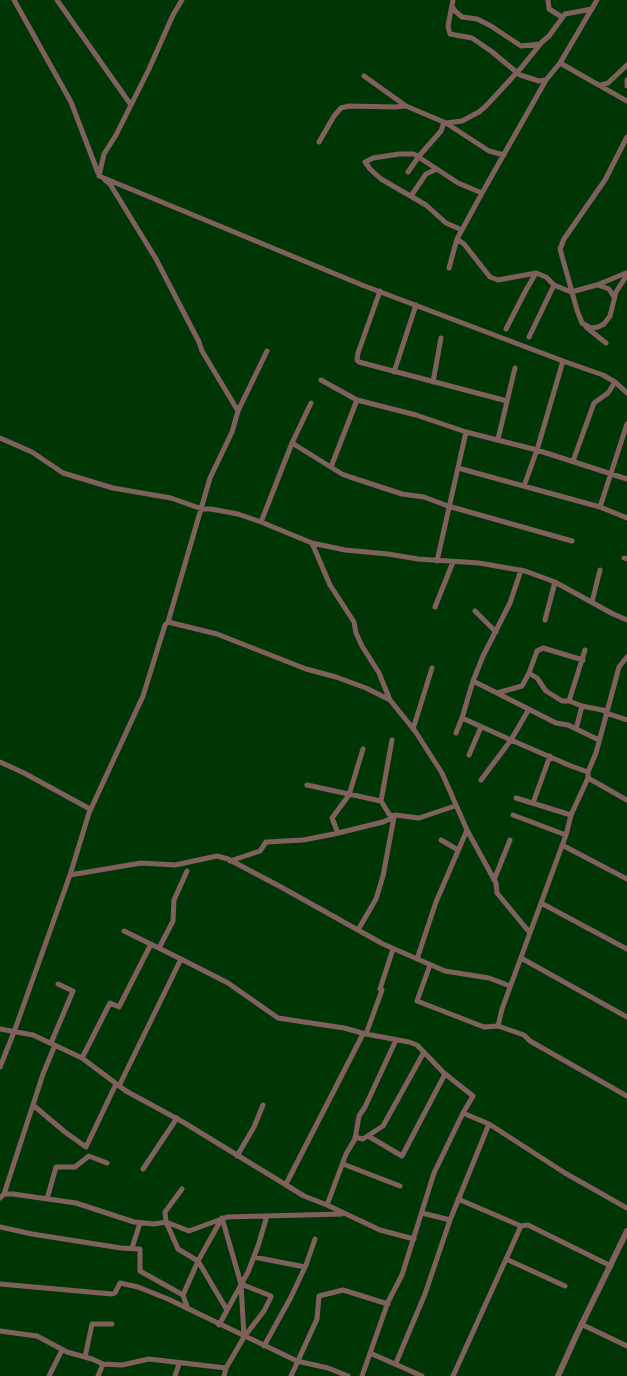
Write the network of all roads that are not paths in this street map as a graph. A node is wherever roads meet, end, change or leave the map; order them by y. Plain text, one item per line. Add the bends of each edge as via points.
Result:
1 (14, 0) edge
2 (57, 0) edge
3 (182, 0) edge
4 (548, 0) edge
5 (597, 0) edge
6 (452, 3) edge
7 (592, 9) junction
8 (562, 17) junction
9 (540, 44) junction
10 (560, 63) junction
11 (627, 65) edge
12 (517, 73) junction
13 (364, 76) dead end
14 (546, 80) junction
15 (627, 80) edge
16 (601, 85) junction
17 (627, 86) edge
18 (627, 101) edge
19 (131, 105) junction
20 (406, 106) junction
21 (445, 122) junction
22 (627, 137) edge
23 (318, 142) dead end
24 (504, 155) junction
25 (419, 156) junction
26 (437, 169) junction
27 (408, 172) dead end
28 (99, 176) junction
29 (482, 193) junction
30 (411, 196) junction
31 (462, 230) junction
32 (458, 239) junction
33 (449, 268) dead end
34 (536, 273) junction
35 (627, 274) edge
36 (597, 285) junction
37 (554, 286) junction
38 (380, 291) junction
39 (571, 292) junction
40 (615, 298) junction
41 (416, 305) junction
42 (582, 323) junction
43 (506, 330) dead end
44 (529, 337) dead end
45 (441, 338) dead end
46 (606, 343) dead end
47 (267, 351) dead end
48 (563, 361) junction
49 (515, 368) dead end
50 (394, 372) junction
51 (321, 380) dead end
52 (433, 382) junction
53 (615, 382) junction
54 (626, 390) edge
55 (357, 400) junction
56 (507, 401) junction
57 (311, 403) dead end
58 (238, 411) junction
59 (627, 424) edge
60 (466, 432) junction
61 (0, 438) edge
62 (498, 439) junction
63 (292, 443) junction
64 (537, 450) junction
65 (573, 461) junction
66 (330, 467) junction
67 (458, 468) junction
68 (610, 474) junction
69 (627, 479) edge
70 (524, 486) junction
71 (448, 506) junction
72 (600, 507) junction
73 (202, 509) junction
74 (627, 518) edge
75 (261, 522) junction
76 (572, 541) dead end
77 (312, 543) junction
78 (437, 561) junction
79 (454, 562) junction
80 (521, 570) junction
81 (600, 570) dead end
82 (555, 582) junction
83 (592, 602) junction
84 (435, 607) dead end
85 (475, 611) dead end
86 (544, 620) dead end
87 (627, 620) edge
88 (168, 622) junction
89 (496, 632) junction
90 (585, 650) dead end
91 (627, 657) edge
92 (583, 660) junction
93 (432, 668) dead end
94 (529, 672) junction
95 (473, 681) junction
96 (498, 693) junction
97 (390, 700) junction
98 (569, 701) junction
99 (582, 706) junction
100 (529, 709) junction
101 (606, 712) junction
102 (462, 718) junction
103 (627, 720) edge
104 (481, 727) junction
105 (576, 728) junction
106 (414, 729) junction
107 (456, 733) dead end
108 (392, 740) dead end
109 (511, 740) junction
110 (599, 740) junction
111 (363, 749) dead end
112 (469, 755) dead end
113 (550, 756) junction
114 (0, 762) edge
115 (588, 772) junction
116 (588, 778) junction
117 (481, 780) dead end
118 (307, 785) dead end
119 (349, 794) junction
120 (516, 798) dead end
121 (627, 800) edge
122 (381, 801) junction
123 (534, 803) junction
124 (455, 806) junction
125 (90, 809) junction
126 (514, 815) dead end
127 (571, 815) junction
128 (394, 817) junction
129 (467, 830) junction
130 (338, 833) junction
131 (566, 835) junction
132 (441, 840) dead end
133 (510, 840) dead end
134 (562, 845) junction
135 (458, 850) junction
136 (230, 861) junction
137 (187, 871) dead end
138 (70, 875) junction
139 (627, 879) edge
140 (494, 880) junction
141 (541, 903) junction
142 (358, 930) junction
143 (124, 931) dead end
144 (530, 934) junction
145 (151, 944) junction
146 (159, 948) junction
147 (393, 949) junction
148 (627, 949) edge
149 (521, 958) junction
150 (181, 959) junction
151 (417, 959) junction
152 (430, 965) junction
153 (58, 984) dead end
154 (510, 986) junction
155 (627, 1017) edge
156 (498, 1026) junction
157 (0, 1029) edge
158 (14, 1032) junction
159 (365, 1034) junction
160 (396, 1040) junction
161 (53, 1044) junction
162 (424, 1052) junction
163 (82, 1058) junction
164 (0, 1067) edge
165 (446, 1074) junction
166 (118, 1085) junction
167 (627, 1096) edge
168 (33, 1105) junction
169 (263, 1105) dead end
170 (463, 1113) junction
171 (177, 1118) junction
172 (489, 1124) junction
173 (368, 1136) junction
174 (355, 1137) junction
175 (237, 1156) junction
176 (107, 1163) dead end
177 (343, 1164) junction
178 (143, 1169) dead end
179 (286, 1184) junction
180 (400, 1186) dead end
181 (182, 1189) dead end
182 (2, 1196) edge
183 (47, 1199) junction
184 (458, 1199) junction
185 (327, 1205) junction
186 (627, 1208) edge
187 (422, 1213) junction
188 (343, 1214) junction
189 (267, 1216) junction
190 (222, 1218) junction
191 (450, 1220) junction
192 (166, 1222) junction
193 (140, 1223) junction
194 (521, 1226) junction
195 (0, 1227) edge
196 (627, 1231) edge
197 (315, 1239) dead end
198 (414, 1239) junction
199 (132, 1248) junction
200 (254, 1257) junction
201 (506, 1259) junction
202 (198, 1261) junction
203 (611, 1266) junction
204 (305, 1267) junction
205 (0, 1284) edge
206 (241, 1284) junction
207 (566, 1286) dead end
208 (183, 1295) junction
209 (388, 1304) junction
210 (188, 1309) junction
211 (227, 1310) junction
212 (112, 1324) dead end
213 (219, 1324) junction
214 (581, 1324) junction
215 (0, 1331) edge
216 (244, 1337) junction
217 (264, 1346) junction
218 (627, 1346) edge
219 (62, 1350) junction
220 (370, 1353) junction
221 (85, 1357) junction
222 (297, 1361) junction
223 (396, 1363) junction
224 (104, 1364) junction
225 (179, 1364) junction
226 (226, 1368) junction
227 (49, 1376) edge
228 (98, 1376) edge
229 (175, 1376) edge
230 (224, 1376) edge
231 (291, 1376) edge
232 (348, 1376) edge
233 (362, 1376) edge
234 (422, 1376) edge
235 (453, 1376) edge
236 (558, 1376) edge

1 - 28 street via 71,102
2 - 19 street
3 - 19 street
4 - 8 street via 549,9
5 - 7 street
6 - 9 street via 462,17 477,19 521,46
6 - 12 street via 448,26 450,34 469,36
7 - 8 street
7 - 10 street
8 - 9 street
9 - 12 street
10 - 14 street
10 - 16 street
11 - 16 street
12 - 14 street via 533,80
12 - 21 street via 479,112 462,121
13 - 20 street
14 - 24 street
15 - 17 street
16 - 18 street
19 - 28 street via 104,154
20 - 21 street
20 - 23 street via 341,108
21 - 24 street via 489,151
21 - 25 street
22 - 39 street via 605,180 561,245
24 - 29 street
25 - 26 street
25 - 27 street
25 - 30 street via 404,153 365,162 381,179
26 - 29 street
26 - 30 street via 426,174
28 - 38 street
28 - 58 street via 110,184 156,259 202,351
29 - 31 street
30 - 31 street via 446,223
31 - 32 street
32 - 33 street
32 - 34 street via 494,280
34 - 37 street via 546,277
34 - 43 street
35 - 36 street
35 - 40 street
36 - 39 street
36 - 40 street via 609,289
37 - 39 street
37 - 44 street
38 - 41 street
38 - 50 street via 357,360
39 - 42 street
40 - 42 street via 604,324 591,328
41 - 48 street
41 - 50 street
42 - 46 street
45 - 52 street
47 - 58 street
48 - 53 street
48 - 64 street
49 - 56 street
50 - 52 street
51 - 55 street
52 - 56 street
53 - 54 street
53 - 65 street via 608,393 594,403
55 - 60 street
55 - 66 street
56 - 62 street
57 - 63 street
58 - 73 street via 232,432 210,478
59 - 68 street
60 - 62 street
60 - 67 street
61 - 73 street via 32,452 63,473 113,488 171,498
62 - 64 street
63 - 66 street
63 - 75 street
64 - 65 street
64 - 70 street
65 - 68 street
66 - 71 street via 380,487
67 - 70 street
67 - 71 street
68 - 69 street
68 - 72 street
70 - 72 street
71 - 76 street
71 - 78 street
72 - 74 street
73 - 75 street via 223,511
73 - 88 street
75 - 77 street
77 - 78 street
77 - 97 street via 330,585 354,622 362,646 379,673
78 - 79 street
79 - 80 street
79 - 84 street
80 - 82 street
80 - 89 street
81 - 83 street
82 - 83 street
82 - 86 street
83 - 87 street
85 - 89 street
88 - 97 street via 217,634 306,669 358,685
88 - 125 street via 143,696
89 - 95 street
90 - 92 street
91 - 101 street via 619,667
92 - 94 street via 543,648 537,651
92 - 98 street
93 - 106 street
94 - 96 street via 522,686
94 - 98 street via 546,691 562,701
95 - 96 street
95 - 102 street
96 - 100 street
97 - 106 street
98 - 99 street
99 - 101 street
99 - 105 street
100 - 105 street via 556,723
100 - 109 street
101 - 103 street
101 - 110 street
102 - 104 street
102 - 107 street
104 - 109 street
104 - 112 street
105 - 110 street
106 - 124 street via 442,773
108 - 122 street
109 - 113 street
109 - 117 street
110 - 115 street
111 - 119 street
113 - 115 street
113 - 123 street
114 - 125 street
115 - 116 street
116 - 121 street
116 - 127 street
118 - 119 street
119 - 122 street
119 - 130 street via 332,818
120 - 123 street
122 - 128 street
123 - 127 street
124 - 128 street via 419,818
124 - 129 street
125 - 138 street
126 - 131 street
127 - 131 street
128 - 130 street
128 - 142 street via 376,899
129 - 135 street
129 - 140 street
130 - 136 street via 303,840 266,842 260,851
131 - 134 street
132 - 135 street
133 - 140 street
134 - 139 street
134 - 141 street
135 - 151 street
136 - 138 street via 217,856 175,865 142,863
136 - 142 street
137 - 146 street via 174,900 173,920
138 - 158 street
140 - 144 street via 497,893
141 - 144 street
141 - 148 street
142 - 147 street
143 - 145 street
144 - 149 street
145 - 146 street
145 - 163 street via 119,1007 110,1003
146 - 150 street
147 - 151 street
147 - 159 street
149 - 154 street
149 - 155 street
150 - 159 street via 228,983 278,1018
150 - 166 street
151 - 152 street
152 - 154 street
152 - 156 street via 417,1001 484,1027
153 - 161 street via 73,992
154 - 156 street
156 - 167 street via 524,1036
157 - 158 street
158 - 161 street via 33,1035
158 - 164 street
159 - 160 street
159 - 179 street
160 - 162 street via 417,1045
160 - 174 street via 359,1116
161 - 163 street
161 - 168 street
162 - 165 street
162 - 173 street via 383,1126
163 - 166 street
165 - 170 street via 473,1096
165 - 173 street via 402,1156
166 - 168 street via 86,1147
166 - 171 street
168 - 182 street
169 - 175 street
170 - 172 street
170 - 187 street via 434,1173
171 - 175 street
171 - 178 street
172 - 184 street
172 - 186 street
173 - 174 street via 363,1140
174 - 177 street
175 - 179 street
176 - 183 street via 89,1156 75,1167 56,1167
177 - 180 street
177 - 185 street
179 - 185 street
181 - 192 street via 165,1212
182 - 183 street via 14,1194
183 - 193 street via 76,1203
184 - 191 street
184 - 194 street
185 - 188 street
187 - 191 street
187 - 198 street
188 - 189 street
188 - 198 street via 380,1230
189 - 190 street
189 - 200 street
190 - 192 street via 189,1231
190 - 202 street
190 - 206 street
191 - 223 street via 425,1294
192 - 193 street
192 - 202 street via 178,1249
193 - 199 street
194 - 201 street
194 - 203 street via 528,1225
195 - 199 street
196 - 203 street
197 - 204 street
198 - 209 street
199 - 208 street via 140,1248 140,1270
200 - 204 street
200 - 206 street
201 - 207 street
201 - 235 street
202 - 208 street
202 - 211 street
203 - 214 street
204 - 217 street
205 - 210 street via 112,1294 121,1283
206 - 211 street
206 - 216 street
206 - 216 street via 271,1296
208 - 210 street
209 - 220 street
209 - 222 street via 343,1290 319,1296 317,1319
210 - 213 street
211 - 213 street
212 - 221 street via 92,1324
213 - 216 street
214 - 218 street
214 - 236 street
215 - 219 street via 37,1336
216 - 217 street
216 - 226 street
217 - 222 street
219 - 221 street
219 - 227 street
220 - 223 street
220 - 233 street
221 - 224 street
222 - 231 street
222 - 232 street
223 - 234 street
224 - 225 street via 122,1365 149,1359
224 - 228 street
225 - 226 street
225 - 229 street
226 - 230 street

